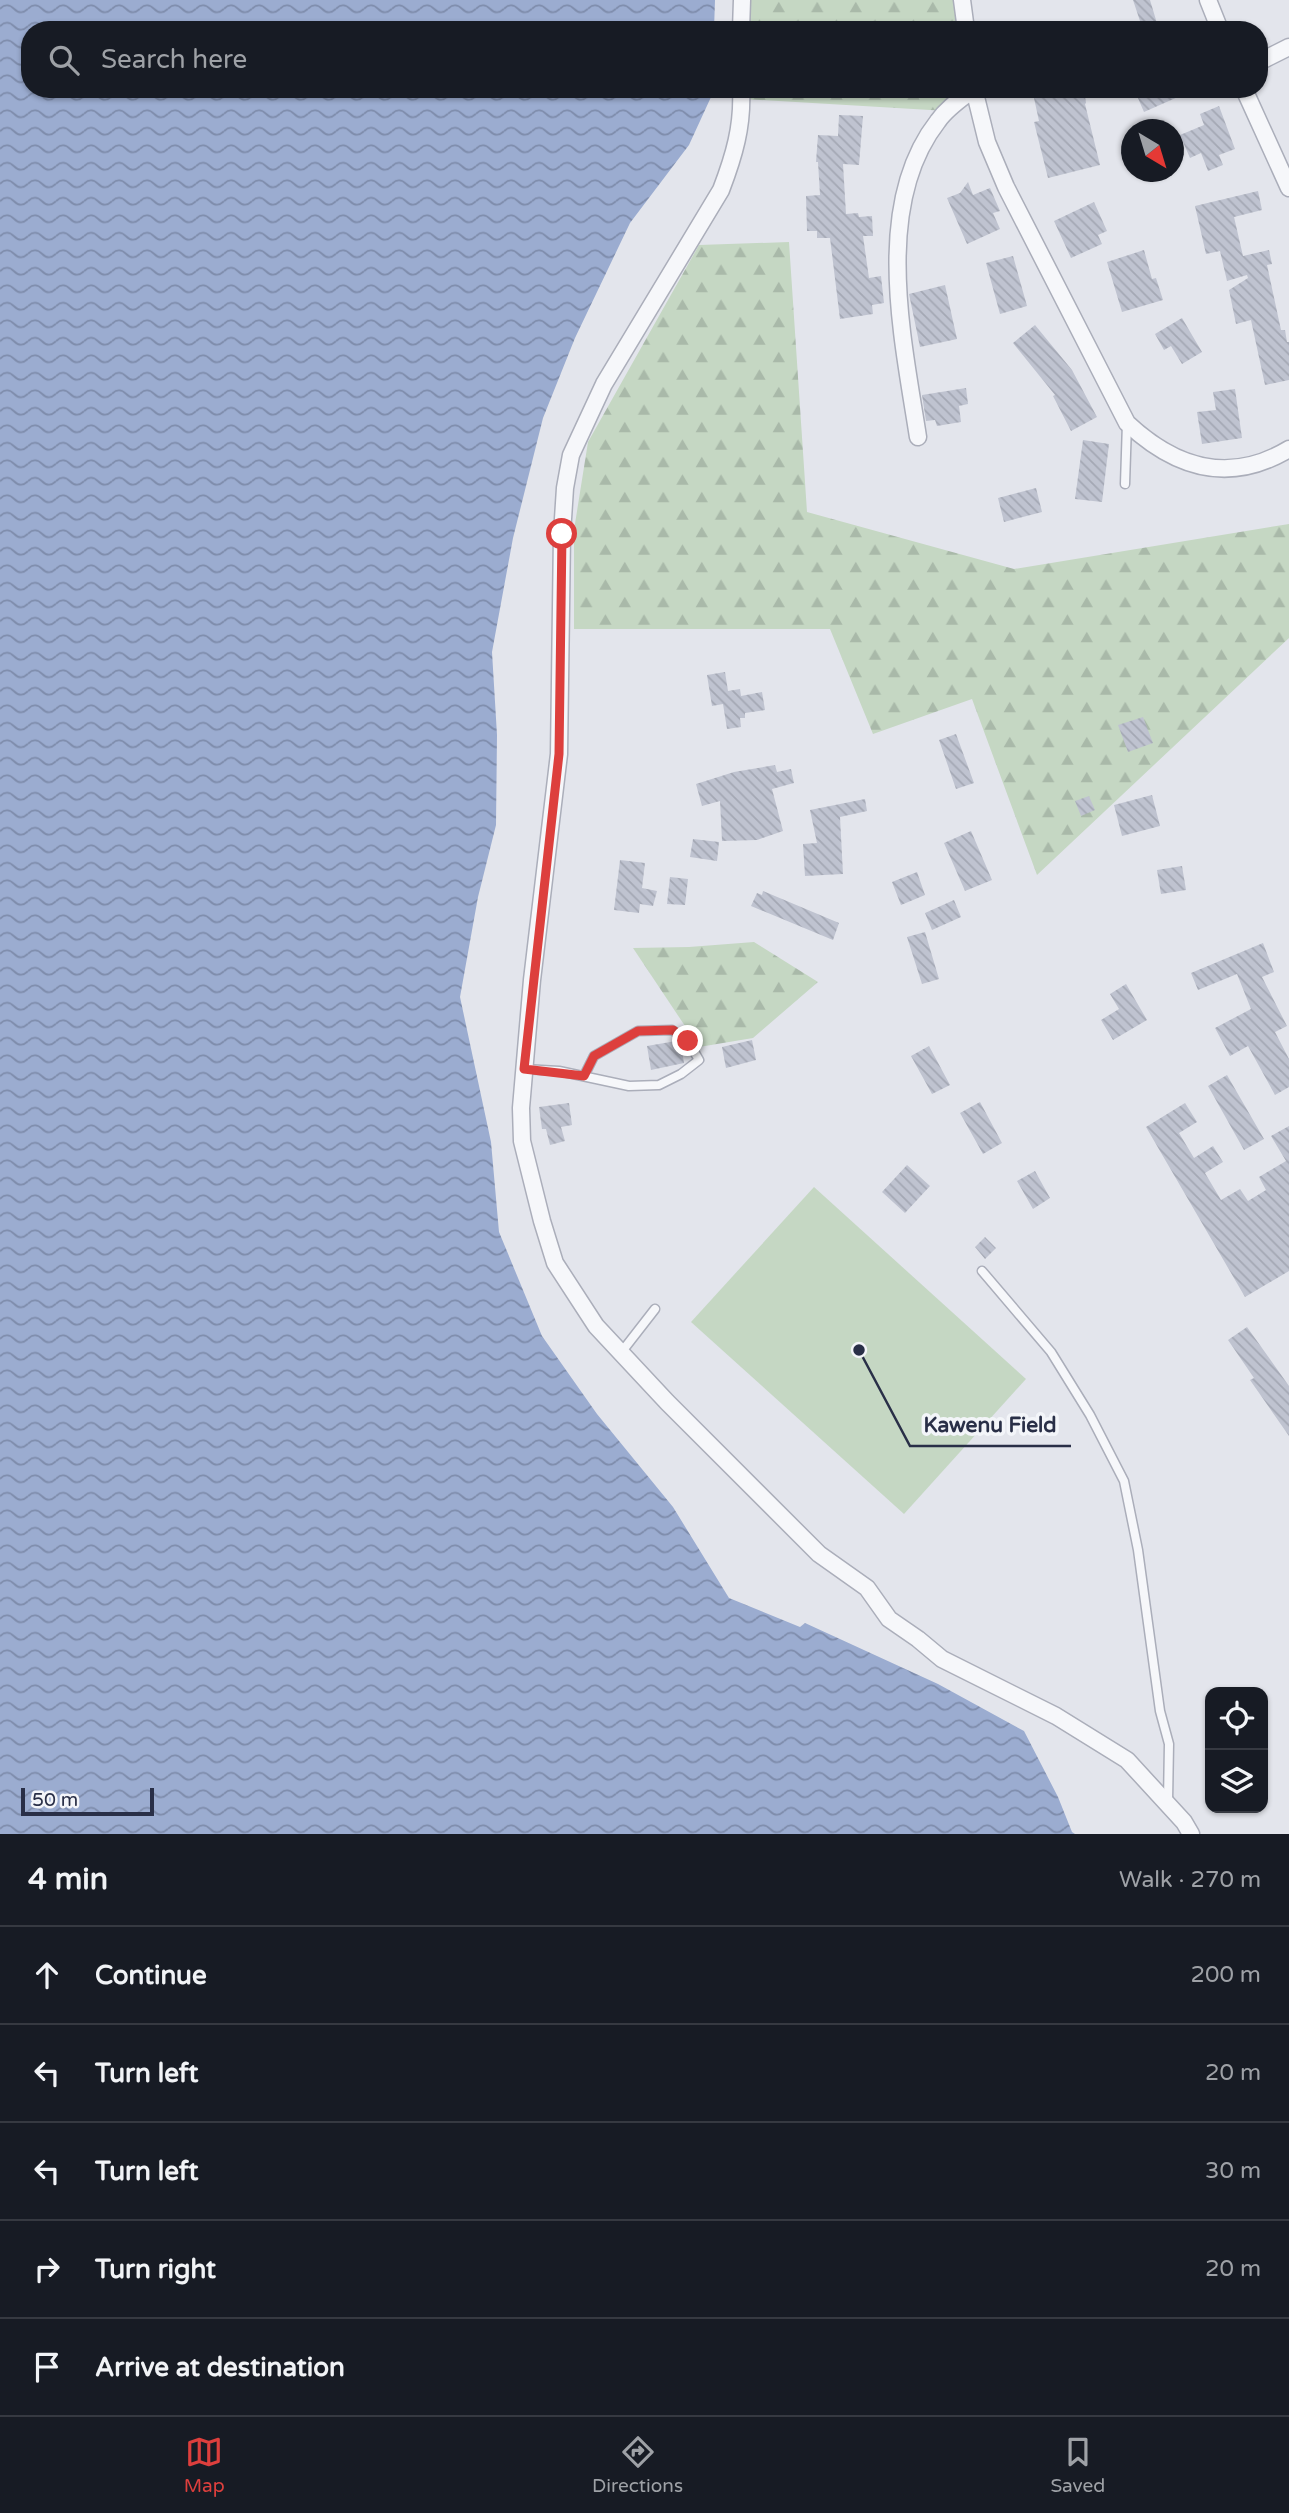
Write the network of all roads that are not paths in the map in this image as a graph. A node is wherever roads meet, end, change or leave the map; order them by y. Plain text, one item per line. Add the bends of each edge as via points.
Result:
1 (741, 0) edge
2 (962, 0) edge
3 (1208, 0) edge
4 (741, 21) edge
5 (965, 21) edge
6 (1216, 21) edge
7 (1289, 47) edge
8 (1268, 58) edge
9 (741, 98) edge
10 (963, 98) edge
11 (976, 98) edge
12 (1248, 98) edge
13 (1289, 188) edge
14 (1127, 423) junction
15 (918, 437) dead end
16 (1289, 449) edge
17 (1125, 484) dead end
18 (524, 1069) junction
19 (584, 1076) junction
20 (982, 1271) dead end
21 (655, 1310) dead end
22 (620, 1354) junction
23 (1168, 1804) junction
24 (1191, 1834) edge

1 - 4 street
2 - 5 street
3 - 6 street
7 - 8 street
9 - 18 street via 740,131 721,190 604,384 571,455 562,534 559,754
10 - 15 street via 927,136 901,212 898,309
11 - 14 street via 987,142 1006,187
12 - 13 street
14 - 16 street via 1166,454 1215,469 1266,461
14 - 17 lane
18 - 19 lane
18 - 22 street via 522,1141 555,1263
19 - 19 lane via 629,1086 659,1085 699,1060 688,1041 673,1030 638,1031 594,1056
20 - 23 lane via 1051,1352 1124,1481 1169,1744
21 - 22 lane
22 - 23 street via 818,1554 867,1588 889,1619 942,1659 1109,1748 1127,1760
23 - 24 street

